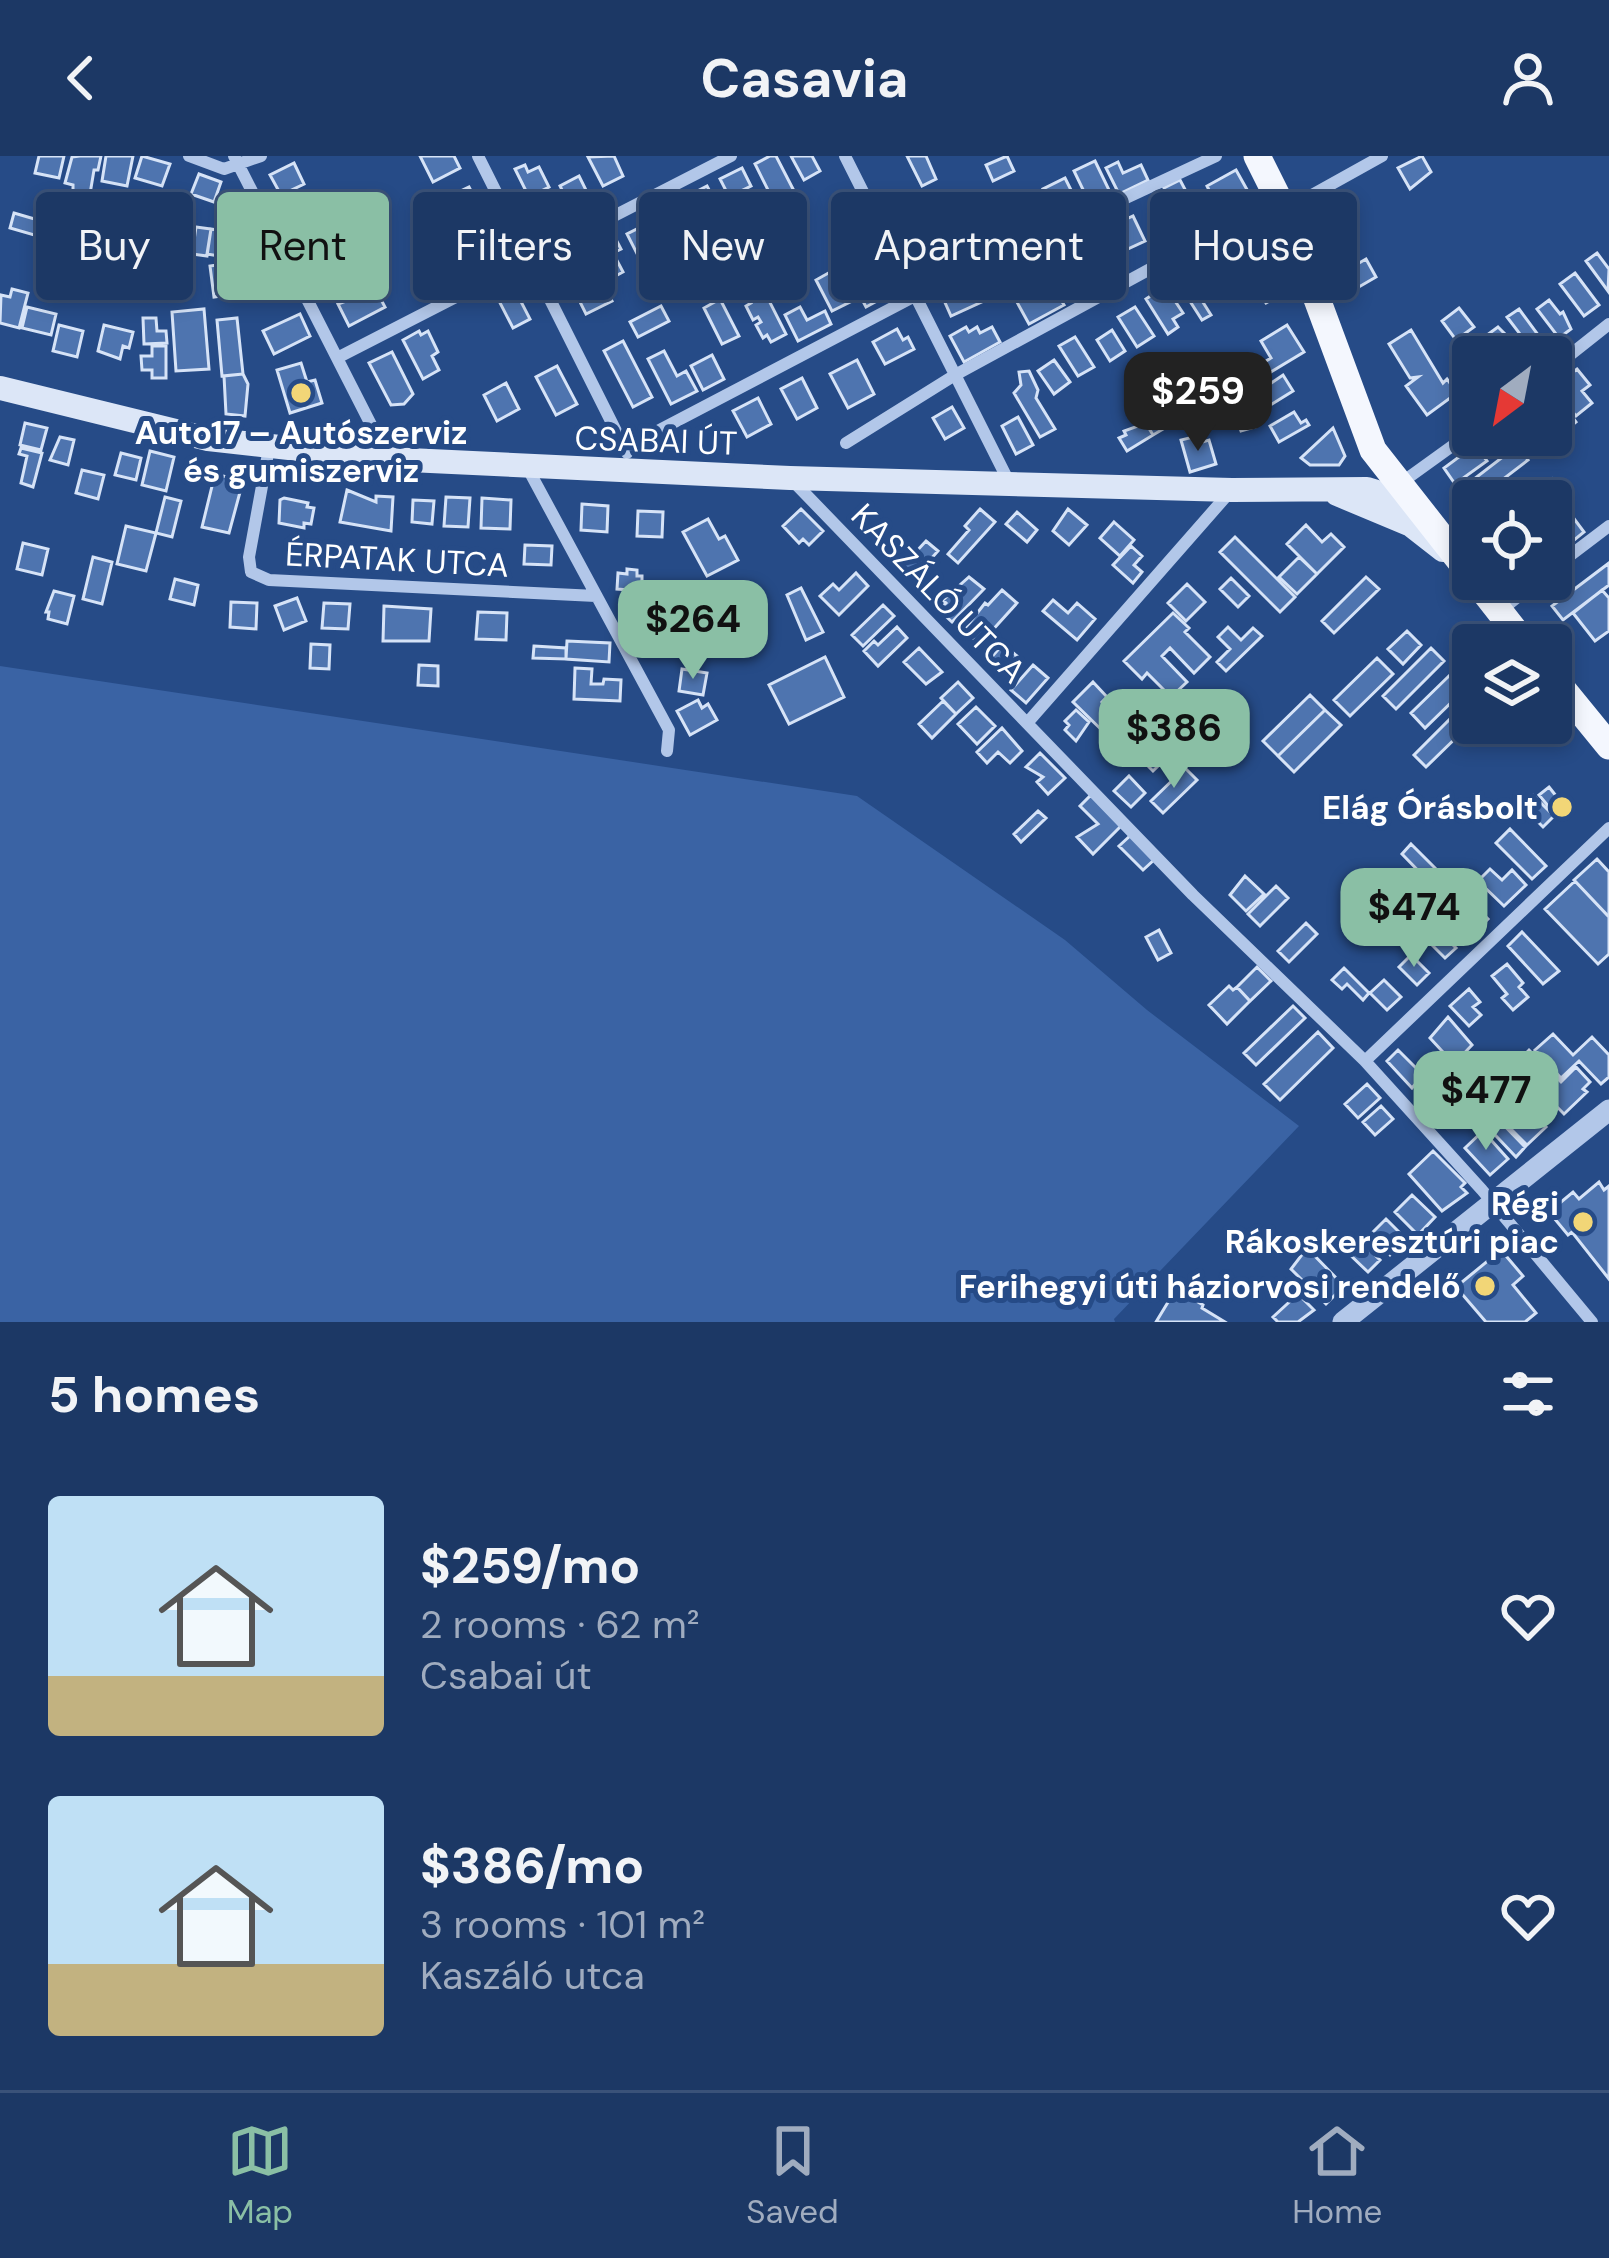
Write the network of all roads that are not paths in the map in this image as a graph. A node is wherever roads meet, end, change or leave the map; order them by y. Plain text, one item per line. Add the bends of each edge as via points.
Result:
1 (188, 156) edge
2 (260, 156) edge
3 (478, 156) edge
4 (731, 156) edge
5 (845, 156) edge
6 (1216, 156) edge
7 (1257, 156) edge
8 (1382, 156) edge
9 (237, 161) edge
10 (496, 192) edge
11 (863, 192) edge
12 (1275, 192) edge
13 (1308, 192) edge
14 (1126, 198) edge
15 (615, 213) edge
16 (1150, 273) edge
17 (446, 300) edge
18 (550, 300) edge
19 (907, 300) edge
20 (916, 300) edge
21 (1316, 300) edge
22 (1609, 324) edge
23 (1572, 353) edge
24 (337, 358) junction
25 (955, 375) junction
26 (0, 388) edge
27 (846, 443) dead end
28 (1452, 445) edge
29 (268, 448) junction
30 (388, 459) junction
31 (628, 460) junction
32 (527, 467) junction
33 (790, 478) junction
34 (1010, 484) junction
35 (1392, 485) junction
36 (1318, 487) junction
37 (1232, 490) junction
38 (1609, 526) edge
39 (1452, 554) edge
40 (1572, 554) edge
41 (1452, 557) edge
42 (596, 596) junction
43 (1505, 600) edge
44 (1513, 600) edge
45 (1509, 603) junction
46 (1518, 624) edge
47 (1572, 700) edge
48 (1028, 722) junction
49 (1608, 744) edge
50 (667, 751) dead end
51 (1609, 828) edge
52 (1365, 1061) junction
53 (1605, 1122) edge
54 (1492, 1202) junction
55 (1343, 1322) edge
56 (1592, 1322) edge

1 - 9 street via 224,169
2 - 9 street
3 - 10 street
4 - 15 street
5 - 11 street
6 - 14 street
7 - 12 main road
8 - 13 street
9 - 24 street
16 - 25 street
17 - 24 street
18 - 31 street
19 - 31 street
20 - 25 street
21 - 35 main road
22 - 23 street
24 - 30 street
25 - 27 street
25 - 34 street
26 - 29 main road, CSABAI ÚT
28 - 35 street
29 - 30 main road, CSABAI ÚT
29 - 42 street, ÉRPATAK UTCA via 251,572 269,580
30 - 32 main road, CSABAI ÚT
31 - 32 main road, CSABAI ÚT
31 - 33 main road, CSABAI ÚT
32 - 42 street
33 - 34 main road, CSABAI ÚT
33 - 48 street, KASZÁLÓ UTCA
34 - 37 main road, CSABAI ÚT
35 - 36 main road, CSABAI ÚT
35 - 39 main road
36 - 37 main road, CSABAI ÚT
36 - 41 main road, CSABAI ÚT via 1411,525
37 - 48 street
38 - 40 street
42 - 50 street via 669,730
43 - 45 main road
44 - 45 street
45 - 46 main road
47 - 49 main road
48 - 52 street, KASZÁLÓ UTCA
51 - 52 street
52 - 54 street, KASZÁLÓ UTCA
53 - 54 street
54 - 55 street
54 - 56 street, KASZÁLÓ UTCA

